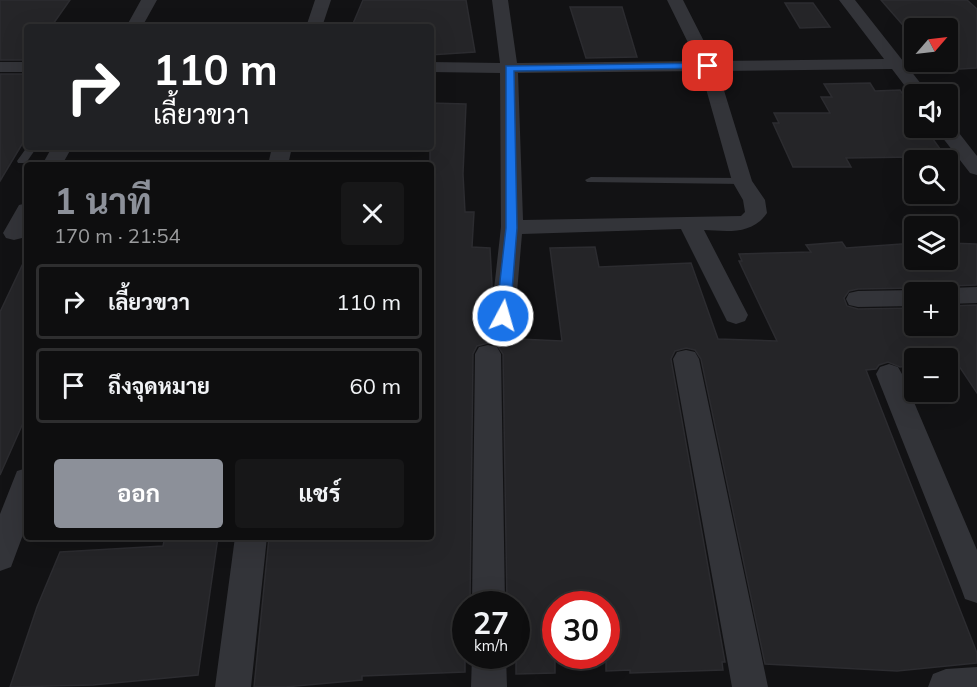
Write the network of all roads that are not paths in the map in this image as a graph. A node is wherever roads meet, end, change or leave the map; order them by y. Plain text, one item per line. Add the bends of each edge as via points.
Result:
1 (149, 0) edge
2 (323, 0) edge
3 (500, 0) edge
4 (675, 0) edge
5 (847, 0) edge
6 (136, 24) edge
7 (315, 24) edge
8 (897, 64) junction
9 (708, 66) junction
10 (0, 67) edge
11 (24, 67) edge
12 (434, 67) edge
13 (509, 68) junction
14 (912, 84) edge
15 (953, 138) edge
16 (30, 150) edge
17 (22, 161) dead end
18 (977, 169) edge
19 (591, 180) dead end
20 (742, 181) junction
21 (24, 215) edge
22 (688, 222) junction
23 (512, 228) junction
24 (14, 233) dead end
25 (977, 295) edge
26 (958, 296) edge
27 (904, 298) edge
28 (858, 300) dead end
29 (736, 315) dead end
30 (503, 316) dead end
31 (488, 354) dead end
32 (686, 359) dead end
33 (889, 374) dead end
34 (24, 489) edge
35 (251, 540) edge
36 (0, 557) edge
37 (977, 588) edge
38 (489, 591) edge
39 (489, 669) edge
40 (977, 685) edge
41 (232, 687) edge
42 (489, 687) edge
43 (750, 687) edge
44 (946, 687) edge

1 - 6 street
2 - 7 street
3 - 13 street
4 - 9 street
5 - 8 street
8 - 9 street
8 - 14 street
9 - 13 street
9 - 20 street
10 - 11 street
12 - 13 street
13 - 23 street
15 - 18 street
16 - 17 lane
19 - 20 lane
20 - 22 street via 754,200 756,213 747,222
21 - 24 street
22 - 23 street
22 - 29 street
23 - 30 street
25 - 26 street
27 - 28 street
31 - 38 street
32 - 43 street
33 - 37 street
34 - 36 street
35 - 41 street
39 - 42 street
40 - 44 street

